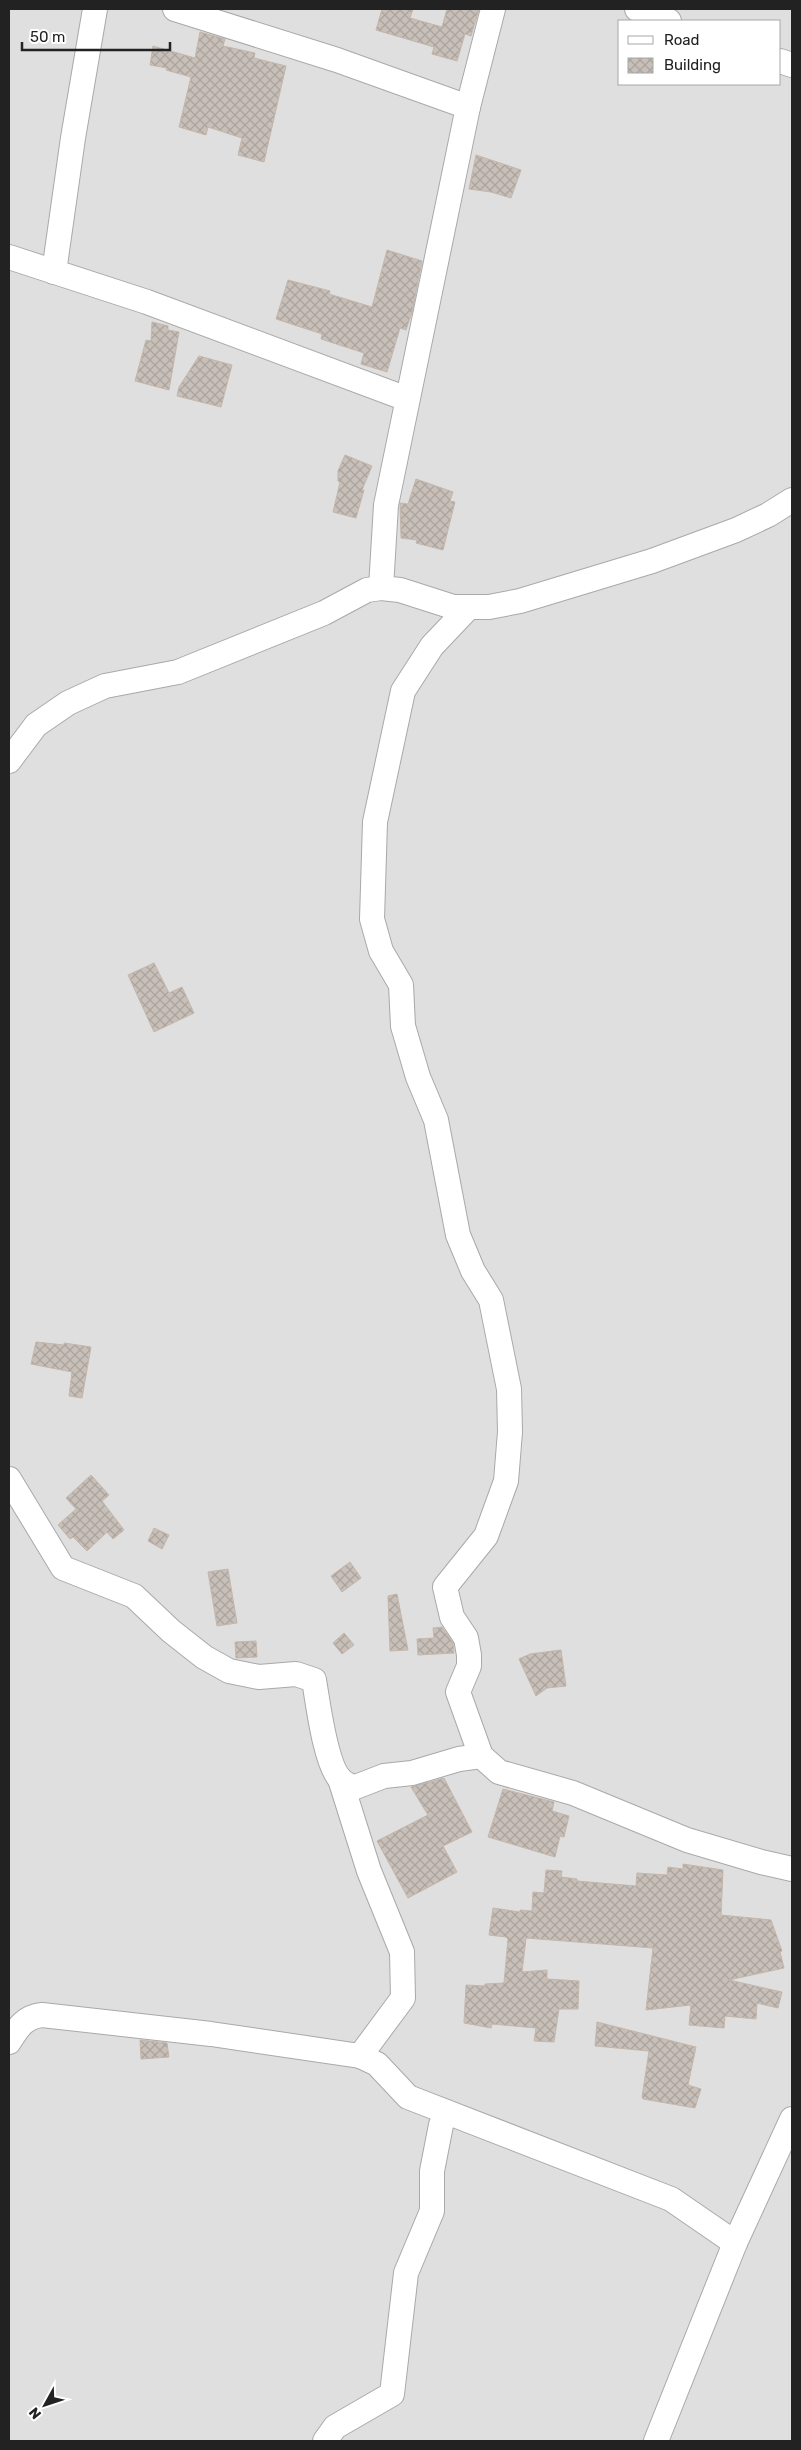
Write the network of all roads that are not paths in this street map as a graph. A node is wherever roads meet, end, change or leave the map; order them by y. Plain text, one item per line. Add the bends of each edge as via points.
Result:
1 (95, 9) edge
2 (175, 9) edge
3 (493, 9) edge
4 (468, 107) junction
5 (9, 258) edge
6 (54, 272) junction
7 (407, 399) junction
8 (792, 500) edge
9 (380, 588) junction
10 (469, 607) junction
11 (9, 761) edge
12 (9, 1479) edge
13 (481, 1756) junction
14 (340, 1779) junction
15 (792, 1869) edge
16 (9, 2042) edge
17 (360, 2056) junction
18 (446, 2112) junction
19 (792, 2123) edge
20 (735, 2244) junction
21 (325, 2441) edge
22 (656, 2441) edge

1 - 6 street
2 - 4 street via 337,60
3 - 4 street
4 - 7 street
5 - 6 street
6 - 7 street via 147,302
7 - 9 street via 386,505
8 - 10 street via 768,516 652,562 520,600 489,607
9 - 10 street via 400,590 453,607
9 - 11 street via 367,590 324,613 178,672 105,686 47,716 36,725
10 - 13 street via 432,646 402,691 375,822 372,919 381,951 400,985 403,1026 418,1077 436,1120 458,1234 473,1271 491,1300 509,1389 506,1481 486,1536 445,1587 452,1617 466,1638 470,1655 458,1692
12 - 14 street via 63,1568 134,1596 204,1657 230,1671 259,1677 296,1674 314,1680 322,1731
13 - 14 street via 412,1773 384,1776 354,1788
13 - 15 street via 499,1772 573,1793 687,1840
14 - 17 street via 368,1871 402,1952 403,1998
16 - 17 street via 20,2024 32,2016 42,2015 211,2034
17 - 18 street via 377,2064 408,2097
18 - 20 street via 671,2199
18 - 21 street via 432,2171 432,2211 406,2273 392,2394 335,2427
19 - 20 street
20 - 22 street

